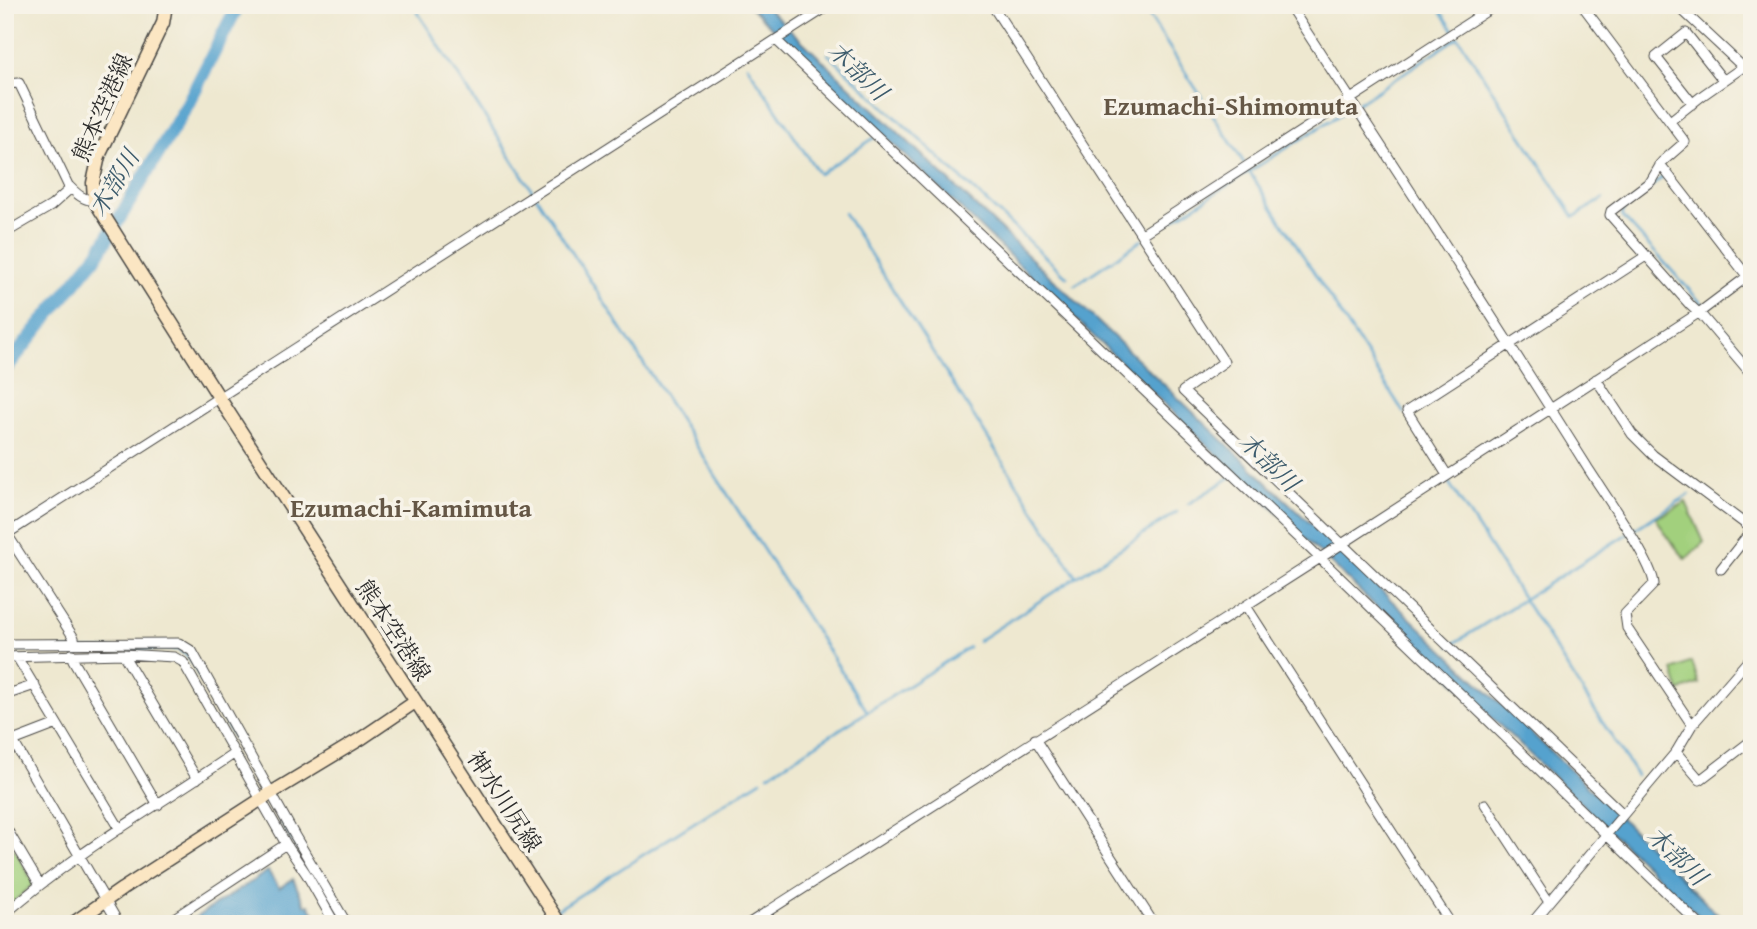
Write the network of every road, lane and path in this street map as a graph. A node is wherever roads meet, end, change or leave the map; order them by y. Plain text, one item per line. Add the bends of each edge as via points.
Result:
1 (166, 5) edge
2 (830, 5) edge
3 (992, 5) edge
4 (1289, 5) edge
5 (1496, 5) edge
6 (1582, 5) edge
7 (1674, 5) edge
8 (778, 39) junction
9 (1723, 80) junction
10 (5, 84) edge
11 (1351, 100) junction
12 (1693, 104) junction
13 (1670, 121) junction
14 (1660, 164) junction
15 (71, 188) junction
16 (94, 200) junction
17 (5, 233) edge
18 (1142, 234) junction
19 (1646, 256) junction
20 (1749, 274) edge
21 (1702, 310) junction
22 (1509, 345) junction
23 (1752, 375) edge
24 (1596, 379) junction
25 (220, 399) junction
26 (1550, 408) junction
27 (1447, 475) junction
28 (1752, 529) edge
29 (6, 533) edge
30 (1341, 544) junction
31 (1319, 557) junction
32 (1721, 569) dead end
33 (1246, 606) junction
34 (75, 643) junction
35 (5, 644) edge
36 (72, 654) junction
37 (123, 654) junction
38 (1752, 656) edge
39 (5, 657) edge
40 (17, 657) junction
41 (34, 685) junction
42 (5, 695) edge
43 (415, 702) junction
44 (57, 724) junction
45 (1692, 725) junction
46 (1035, 739) junction
47 (1752, 740) edge
48 (9, 742) edge
49 (1676, 752) junction
50 (235, 753) junction
51 (197, 779) junction
52 (266, 796) junction
53 (1485, 804) dead end
54 (158, 805) junction
55 (1623, 814) junction
56 (5, 826) edge
57 (120, 829) junction
58 (1606, 835) junction
59 (10, 844) edge
60 (286, 844) junction
61 (80, 856) junction
62 (40, 884) junction
63 (105, 900) junction
64 (1549, 902) junction
65 (5, 914) edge
66 (171, 922) edge
67 (72, 924) edge
68 (119, 924) edge
69 (335, 924) edge
70 (347, 924) edge
71 (560, 924) edge
72 (748, 924) edge
73 (1154, 924) edge
74 (1451, 924) edge
75 (1531, 924) edge
76 (1699, 924) edge

1 - 16 main road, 熊本空港線 via 163,23 99,156
2 - 8 street
3 - 18 street
4 - 11 street
5 - 11 street
6 - 13 street
7 - 9 street via 1743,67
8 - 25 street
8 - 31 street
9 - 12 street
9 - 12 street via 1686,33 1656,57
10 - 15 street via 19,83
11 - 18 street
11 - 22 street
12 - 13 street
13 - 14 street via 1685,142
14 - 19 street via 1651,181 1611,211
14 - 20 street
15 - 16 street
15 - 17 street via 51,206
16 - 25 main road, 熊本空港線
18 - 30 street via 1224,362 1183,391
19 - 21 street
19 - 22 street
20 - 21 street
21 - 23 street
21 - 24 street
22 - 26 street
22 - 27 street via 1407,411
24 - 26 street
24 - 28 street via 1632,434 1653,455
25 - 29 street
25 - 43 main road, 熊本空港線
26 - 27 street
26 - 45 street via 1654,576 1654,584 1625,614 1627,628
27 - 30 street
28 - 32 street
29 - 34 street
30 - 31 street
30 - 55 street
31 - 33 street
31 - 58 street
33 - 46 street
33 - 74 street
34 - 35 street
34 - 52 street via 179,643 192,651
36 - 37 street
36 - 40 street
36 - 54 street
37 - 50 street via 174,657 183,662
37 - 51 street
38 - 45 street
39 - 40 street
40 - 41 street
41 - 42 street
41 - 44 street
43 - 52 main road, 熊本空港線
43 - 71 main road, 神水川尻線
44 - 48 street
44 - 57 street
45 - 49 street
46 - 72 street
46 - 73 street
47 - 49 street via 1700,780
48 - 61 street
49 - 55 street
50 - 51 street
50 - 52 street
51 - 54 street
52 - 60 street
52 - 63 main road, 熊本空港線
52 - 70 street
53 - 64 street
54 - 57 street
55 - 58 street
56 - 59 street
57 - 61 street
58 - 64 street
58 - 76 street
59 - 62 street
60 - 66 street
60 - 69 street
61 - 62 street
61 - 63 street
62 - 65 street
63 - 67 main road, 熊本空港線
63 - 68 street
64 - 75 street

